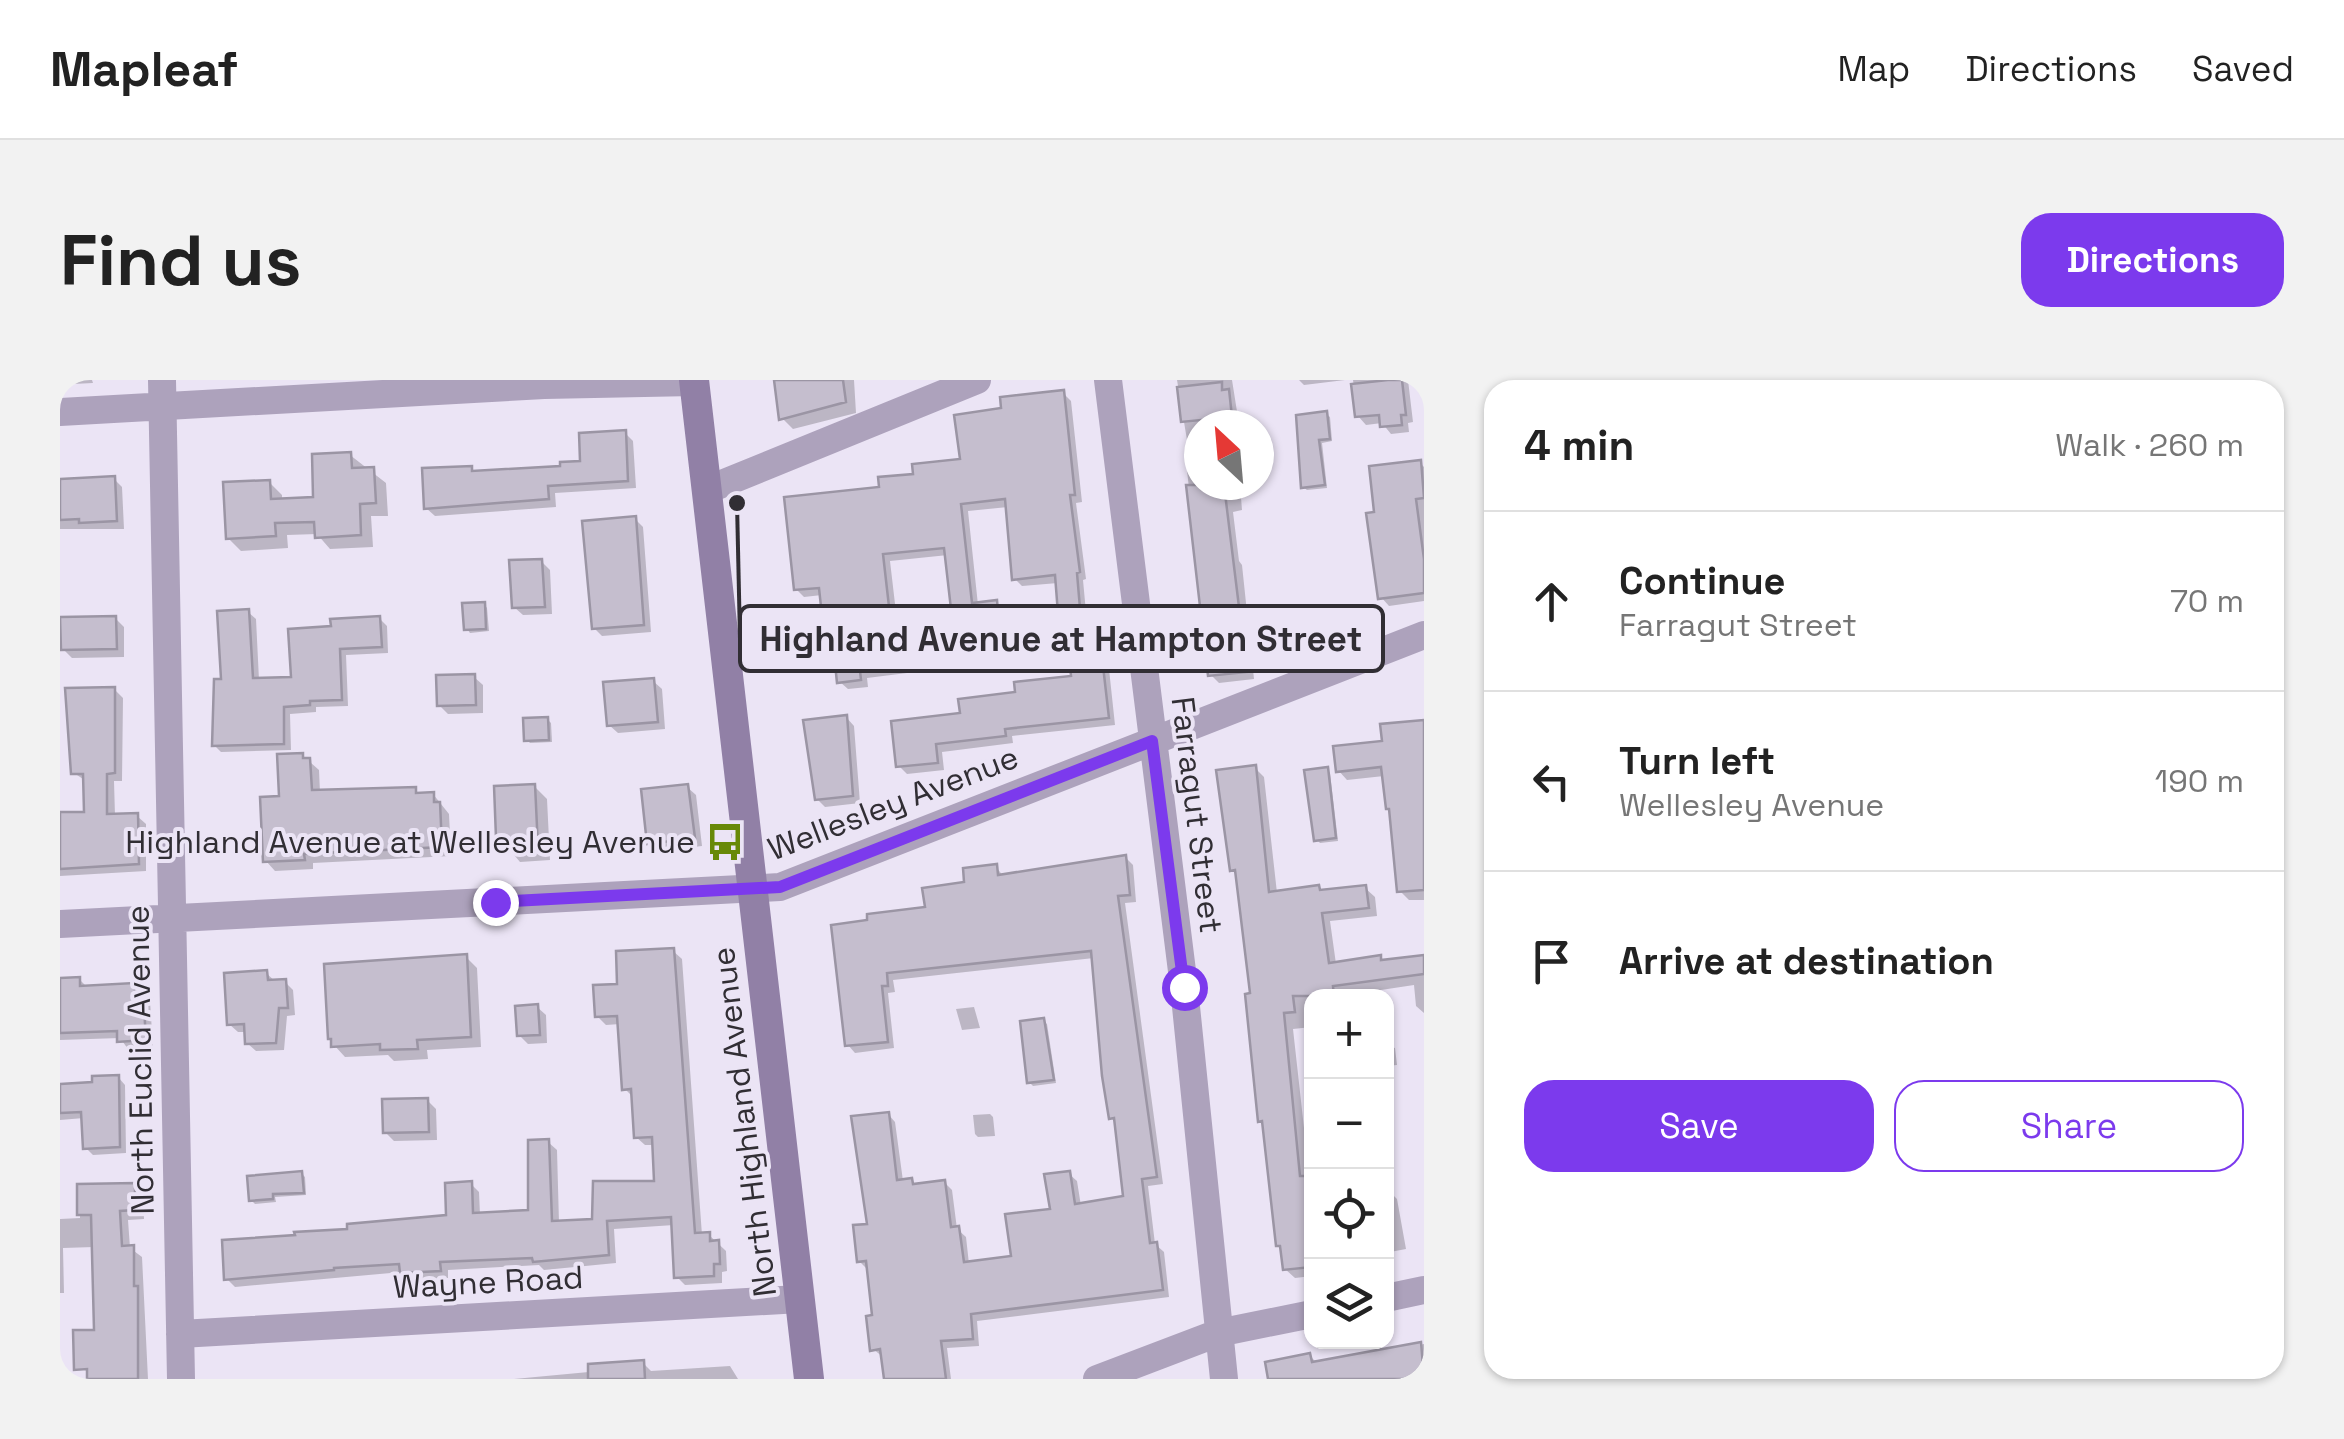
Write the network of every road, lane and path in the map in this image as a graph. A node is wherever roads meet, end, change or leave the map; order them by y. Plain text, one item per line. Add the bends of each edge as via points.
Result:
1 (977, 380) edge
2 (1108, 380) edge
3 (694, 381) edge
4 (162, 393) edge
5 (60, 412) edge
6 (706, 490) junction
7 (1424, 634) edge
8 (1152, 741) junction
9 (753, 889) junction
10 (172, 918) junction
11 (60, 924) edge
12 (1424, 1290) edge
13 (1394, 1296) edge
14 (800, 1299) junction
15 (1304, 1316) edge
16 (1218, 1332) junction
17 (180, 1334) junction
18 (181, 1379) edge
19 (809, 1379) edge
20 (1097, 1379) edge
21 (1224, 1379) edge

1 - 6 street
2 - 8 street, Farragut Street
3 - 4 street
3 - 6 main road, North Highland Avenue
4 - 5 street
4 - 10 street, North Euclid Avenue
6 - 9 main road, North Highland Avenue
7 - 8 street, Wellesley Avenue
8 - 9 street, Wellesley Avenue via 780,887
8 - 16 street, Farragut Street
9 - 10 street, Wellesley Avenue
9 - 14 main road, North Highland Avenue
10 - 11 street, Wellesley Avenue
10 - 17 street, North Euclid Avenue
12 - 13 street
14 - 17 street, Wayne Road
14 - 19 main road, North Highland Avenue
15 - 16 street
16 - 20 street
16 - 21 street, Farragut Street
17 - 18 street, North Euclid Avenue

